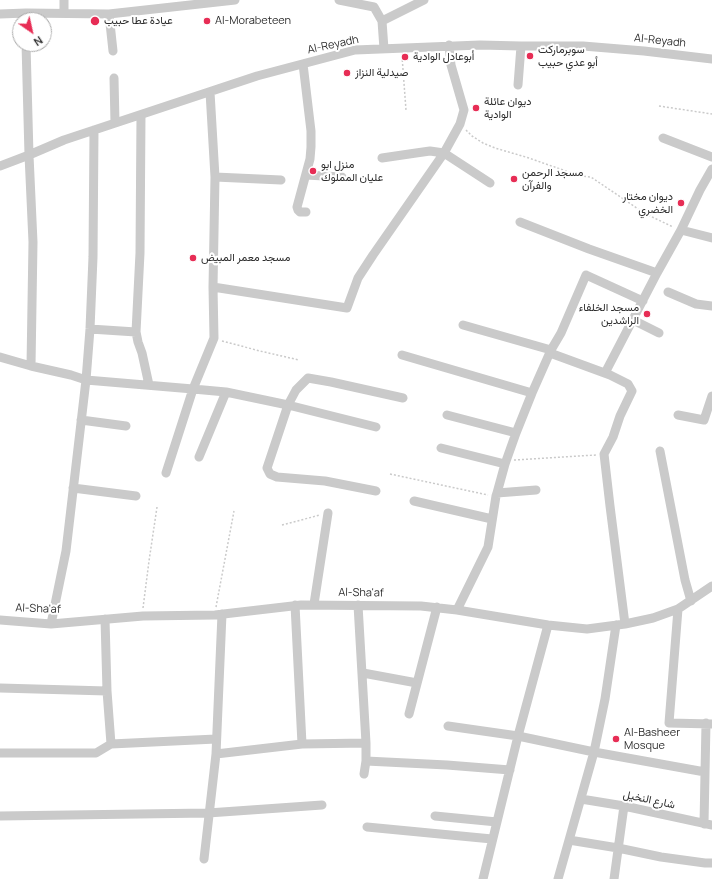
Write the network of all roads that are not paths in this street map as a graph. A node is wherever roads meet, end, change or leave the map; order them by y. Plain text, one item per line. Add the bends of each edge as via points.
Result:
1 (64, 0) edge
2 (235, 0) edge
3 (339, 0) edge
4 (424, 0) edge
5 (212, 1) edge
6 (374, 4) edge
7 (145, 5) edge
8 (64, 13) junction
9 (0, 14) edge
10 (52, 14) edge
11 (109, 14) junction
12 (12, 15) edge
13 (382, 21) junction
14 (449, 45) junction
15 (521, 46) junction
16 (384, 49) junction
17 (113, 51) dead end
18 (26, 52) edge
19 (712, 59) edge
20 (303, 64) junction
21 (114, 78) dead end
22 (518, 85) dead end
23 (210, 92) junction
24 (141, 116) junction
25 (116, 123) junction
26 (94, 130) junction
27 (663, 138) dead end
28 (444, 153) junction
29 (29, 155) junction
30 (712, 157) edge
31 (382, 158) dead end
32 (0, 166) edge
33 (712, 169) edge
34 (306, 175) junction
35 (215, 177) junction
36 (342, 177) dead end
37 (281, 180) dead end
38 (490, 183) dead end
39 (306, 212) dead end
40 (520, 222) dead end
41 (681, 230) junction
42 (712, 238) edge
43 (657, 273) junction
44 (213, 287) junction
45 (668, 292) dead end
46 (642, 301) junction
47 (712, 306) edge
48 (632, 320) junction
49 (463, 325) dead end
50 (90, 329) junction
51 (136, 332) junction
52 (658, 333) dead end
53 (550, 352) junction
54 (402, 355) dead end
55 (0, 357) edge
56 (31, 366) junction
57 (605, 373) junction
58 (86, 380) junction
59 (149, 385) junction
60 (193, 389) junction
61 (226, 392) junction
62 (532, 393) junction
63 (712, 396) edge
64 (403, 398) dead end
65 (288, 405) junction
66 (447, 415) dead end
67 (678, 415) dead end
68 (81, 420) junction
69 (126, 426) dead end
70 (376, 427) dead end
71 (516, 433) junction
72 (441, 448) dead end
73 (660, 452) dead end
74 (199, 457) dead end
75 (506, 462) junction
76 (166, 473) dead end
77 (73, 488) junction
78 (536, 490) dead end
79 (376, 491) dead end
80 (497, 495) junction
81 (136, 496) dead end
82 (414, 501) dead end
83 (328, 512) road end
84 (492, 519) junction
85 (712, 586) edge
86 (691, 601) junction
87 (314, 604) junction
88 (295, 605) junction
89 (358, 605) junction
90 (437, 607) junction
91 (678, 609) junction
92 (457, 610) junction
93 (218, 615) junction
94 (105, 619) junction
95 (0, 620) edge
96 (51, 624) junction
97 (548, 625) junction
98 (620, 625) junction
99 (363, 673) junction
100 (417, 683) junction
101 (0, 688) edge
102 (107, 691) junction
103 (408, 714) dead end
104 (709, 723) edge
105 (448, 726) dead end
106 (518, 736) junction
107 (216, 739) junction
108 (366, 743) junction
109 (111, 744) junction
110 (302, 744) junction
111 (594, 752) junction
112 (0, 753) edge
113 (216, 754) junction
114 (366, 762) junction
115 (510, 770) junction
116 (705, 772) junction
117 (364, 774) dead end
118 (709, 783) edge
119 (581, 799) junction
120 (322, 805) dead end
121 (624, 806) junction
122 (208, 813) junction
123 (0, 816) edge
124 (435, 816) dead end
125 (497, 822) junction
126 (708, 824) edge
127 (367, 827) dead end
128 (492, 839) junction
129 (569, 840) junction
130 (618, 848) junction
131 (204, 859) dead end
132 (712, 863) edge
133 (483, 879) edge
134 (558, 879) edge
135 (614, 879) edge

1 - 8 street
2 - 5 street
3 - 6 street
4 - 13 street
5 - 7 street
6 - 13 street
7 - 11 street
8 - 10 street
8 - 11 street
9 - 12 street
11 - 17 street
13 - 16 street
14 - 15 street, Al-Reyadh
14 - 16 street, Al-Reyadh
14 - 28 street via 451,65 464,110 460,124
15 - 19 street, Al-Reyadh via 583,46
15 - 22 street
16 - 20 street, Al-Reyadh via 355,50
18 - 29 street
20 - 23 street, Al-Reyadh
20 - 34 street via 311,131 310,159
21 - 25 street
23 - 24 street, Al-Reyadh
23 - 35 street
24 - 25 street, Al-Reyadh
24 - 51 street via 140,252
25 - 26 street, Al-Reyadh
26 - 29 street, Al-Reyadh
26 - 50 street
27 - 30 street
28 - 31 street via 430,151
28 - 38 street
28 - 44 street via 358,278 347,308
29 - 32 street, Al-Reyadh
29 - 56 street via 33,242
33 - 41 street
34 - 36 street
34 - 39 street via 296,207 300,212
35 - 37 street
35 - 44 street
40 - 43 street
41 - 42 street
41 - 43 street
43 - 46 street
44 - 60 street via 214,338
45 - 47 street via 696,304
46 - 48 street
46 - 53 street via 586,275
48 - 52 street
48 - 57 street
49 - 53 street
50 - 51 street
50 - 58 street
51 - 59 street
53 - 57 street
53 - 62 street
54 - 62 street
55 - 56 street
56 - 58 street
57 - 98 street via 628,384 632,391 604,454
58 - 59 street
58 - 68 street
59 - 60 street
60 - 61 street
60 - 76 street
61 - 65 street
61 - 74 street
62 - 71 street
63 - 67 street via 704,420
64 - 65 street via 308,378 296,390
65 - 70 street
65 - 79 street via 267,468 270,474
66 - 71 street
68 - 69 street
68 - 77 street
71 - 75 street
72 - 75 street
73 - 86 street
75 - 80 street
77 - 81 street
77 - 96 street via 66,551
78 - 80 street
80 - 84 street
82 - 84 street
83 - 87 street
84 - 92 street via 488,548
85 - 86 street, Al-Sha'af
86 - 91 street, Al-Sha'af
87 - 88 street, Al-Sha'af
87 - 89 street, Al-Sha'af
88 - 93 street, Al-Sha'af
88 - 110 street
89 - 90 street, Al-Sha'af
89 - 99 street
90 - 92 street, Al-Sha'af
90 - 100 street
91 - 98 street, Al-Sha'af via 653,618
91 - 104 street via 669,723
92 - 97 street, Al-Sha'af
93 - 94 street, Al-Sha'af
93 - 107 street
94 - 96 street, Al-Sha'af
94 - 102 street
95 - 96 street, Al-Sha'af
97 - 98 street, Al-Sha'af via 587,629
97 - 106 street
98 - 111 street
99 - 100 street
99 - 108 street
100 - 103 street
101 - 102 street
102 - 109 street
104 - 116 street
105 - 106 street
106 - 111 street
106 - 115 street
107 - 109 street
107 - 113 street
108 - 110 street
108 - 114 street
109 - 112 street via 96,753
110 - 113 street
111 - 116 street
111 - 119 street
113 - 122 street
114 - 115 street
114 - 117 street
115 - 125 street
116 - 118 street
118 - 126 street
119 - 121 street, شارع النخيل
119 - 129 street
120 - 122 street
121 - 126 street, شارع النخيل
121 - 130 street
122 - 123 street
122 - 131 street
124 - 125 street
125 - 128 street
127 - 128 street
128 - 133 street
129 - 130 street
129 - 134 street
130 - 132 street via 661,857
130 - 135 street

